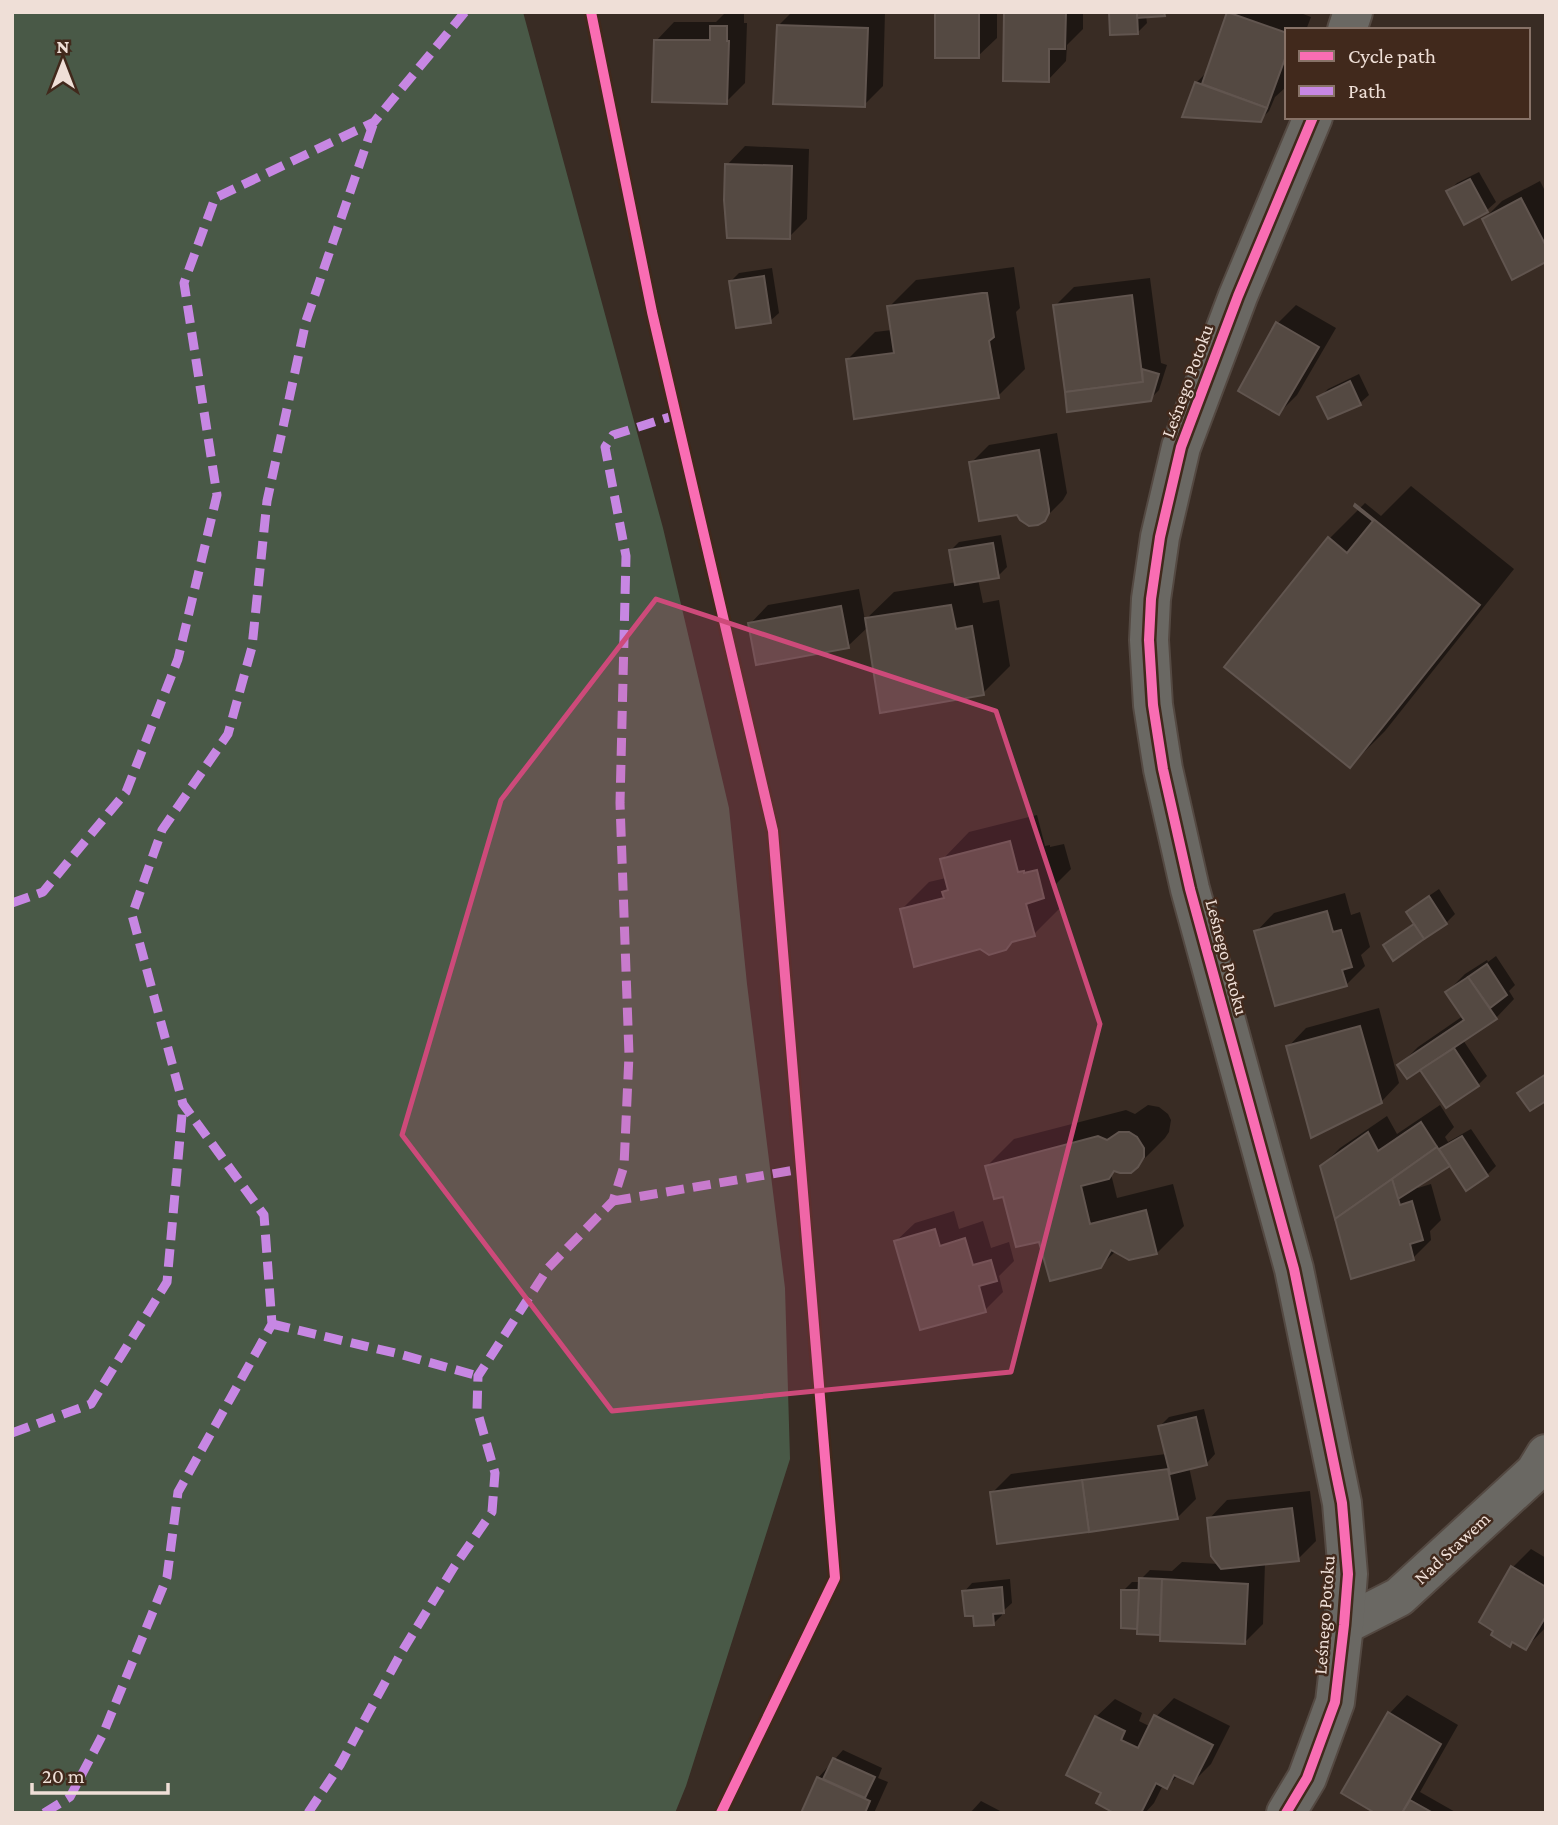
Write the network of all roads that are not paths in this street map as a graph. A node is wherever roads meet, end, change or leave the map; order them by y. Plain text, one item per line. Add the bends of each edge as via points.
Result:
1 (1311, 119) edge
2 (1546, 1454) edge
3 (1344, 1625) junction
4 (1286, 1813) edge

1 - 3 street, Leśnego Potoku via 1237,296 1181,447 1160,537 1149,640 1163,769 1190,889 1294,1269 1342,1503 1348,1574
2 - 3 street, Nad Stawem via 1535,1472 1399,1597
3 - 4 street, Leśnego Potoku via 1335,1702 1307,1778

